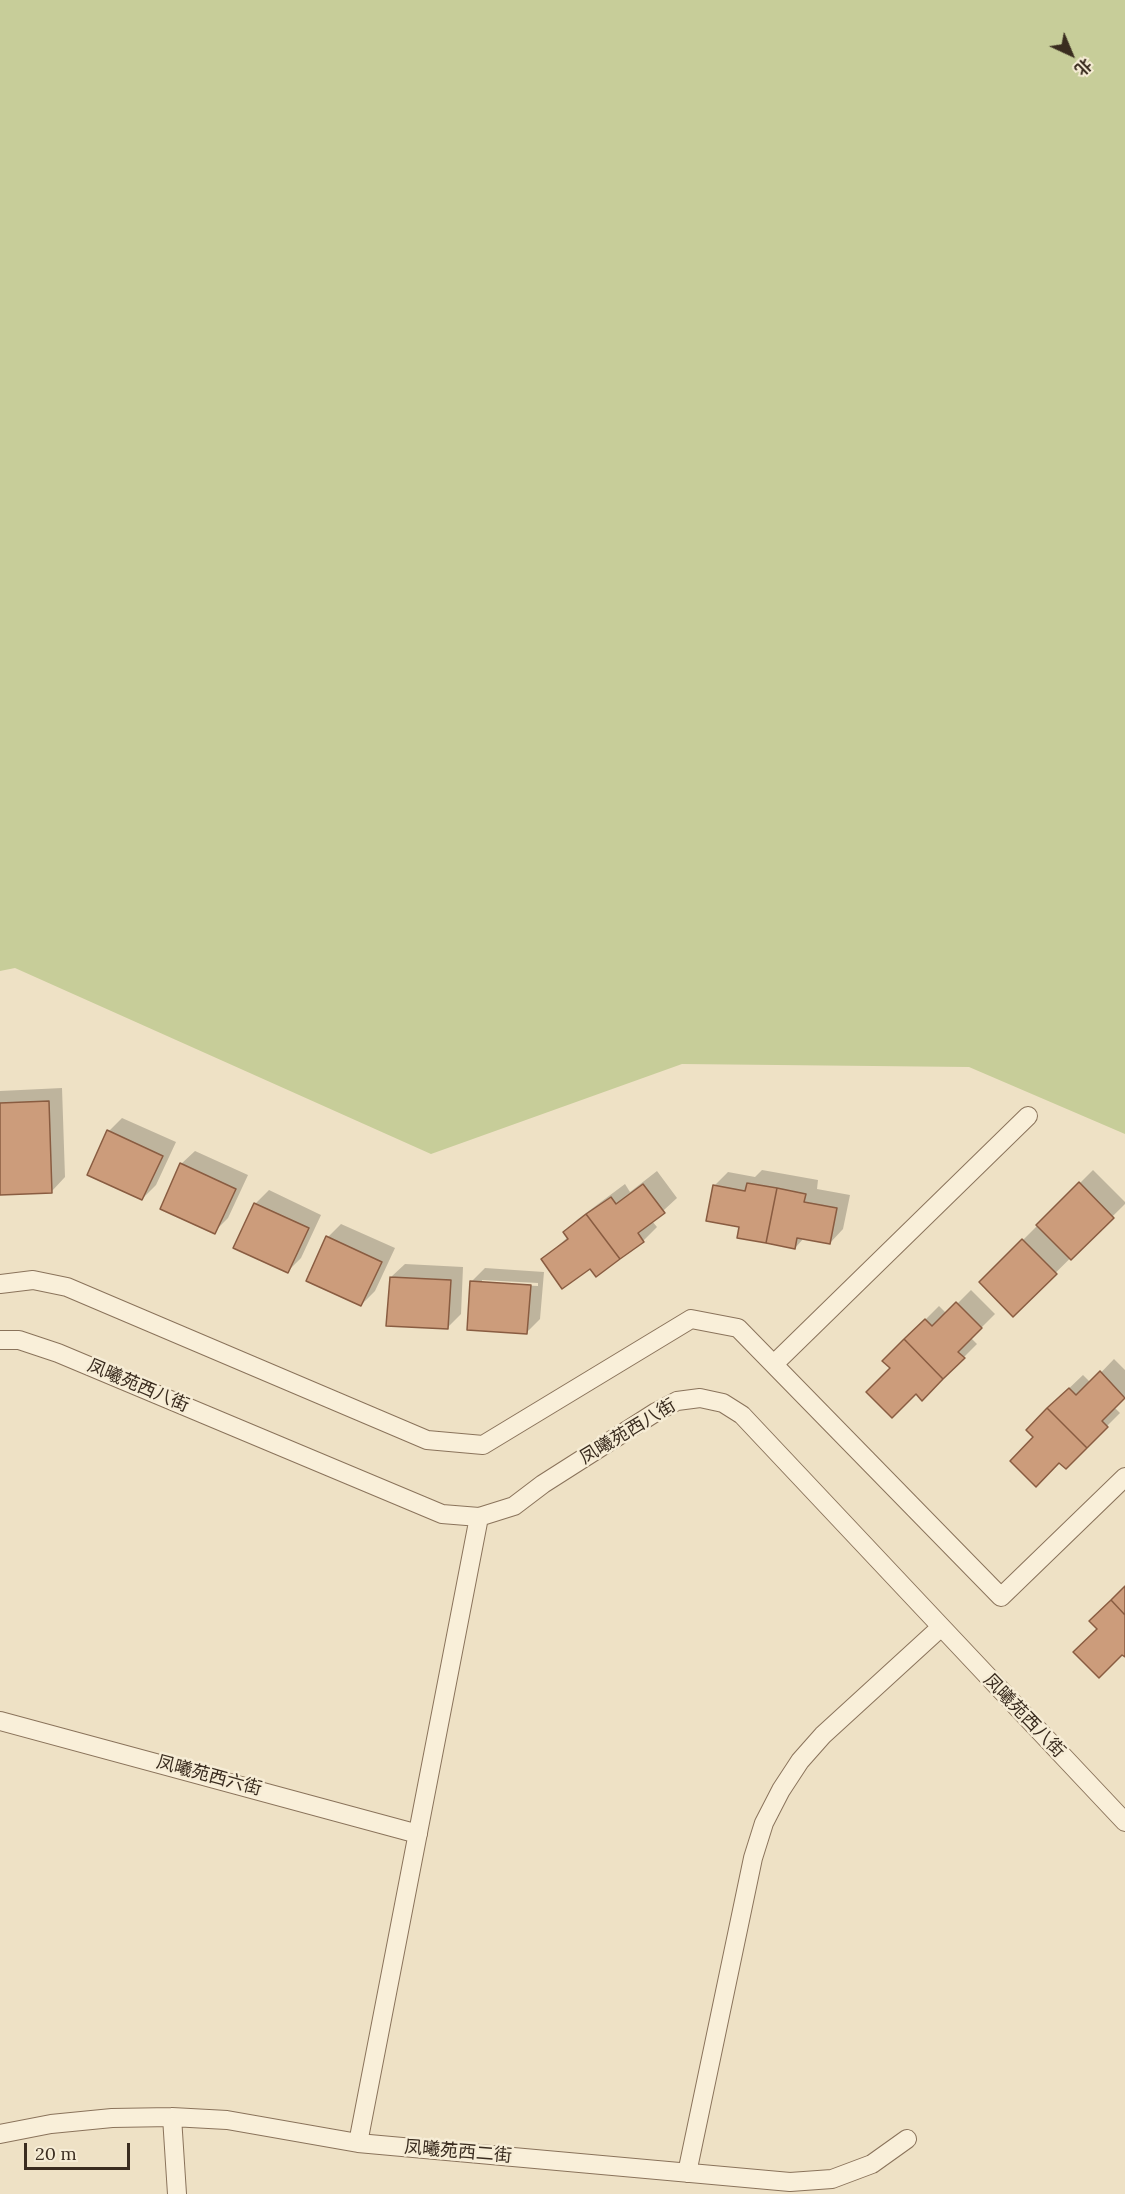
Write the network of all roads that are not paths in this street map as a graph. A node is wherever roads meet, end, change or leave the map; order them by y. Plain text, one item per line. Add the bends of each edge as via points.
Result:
1 (1028, 1116) dead end
2 (0, 1284) edge
3 (0, 1340) edge
4 (774, 1364) junction
5 (1125, 1477) edge
6 (479, 1517) junction
7 (940, 1628) junction
8 (0, 1721) edge
9 (1125, 1822) edge
10 (418, 1834) junction
11 (172, 2117) junction
12 (0, 2134) edge
13 (907, 2139) dead end
14 (358, 2143) junction
15 (687, 2173) junction
16 (177, 2194) edge

1 - 4 lane
2 - 4 lane via 33,1280 67,1287 427,1440 483,1445 691,1319 738,1328
3 - 6 lane, 凤曦苑西八街 via 19,1340 58,1353 442,1514
4 - 5 lane via 1001,1598
6 - 7 lane, 凤曦苑西八街 via 514,1506 677,1401 700,1398 723,1403 742,1415
6 - 10 lane
7 - 9 lane, 凤曦苑西八街
7 - 15 lane via 823,1735 800,1761 764,1823 753,1858
8 - 10 lane, 凤曦苑西六街
10 - 14 lane
11 - 12 lane, 凤曦苑西二街 via 61,2123
11 - 14 lane, 凤曦苑西二街 via 227,2121
11 - 16 lane
13 - 15 lane, 凤曦苑西二街 via 872,2164 832,2179 790,2182
14 - 15 lane, 凤曦苑西二街

